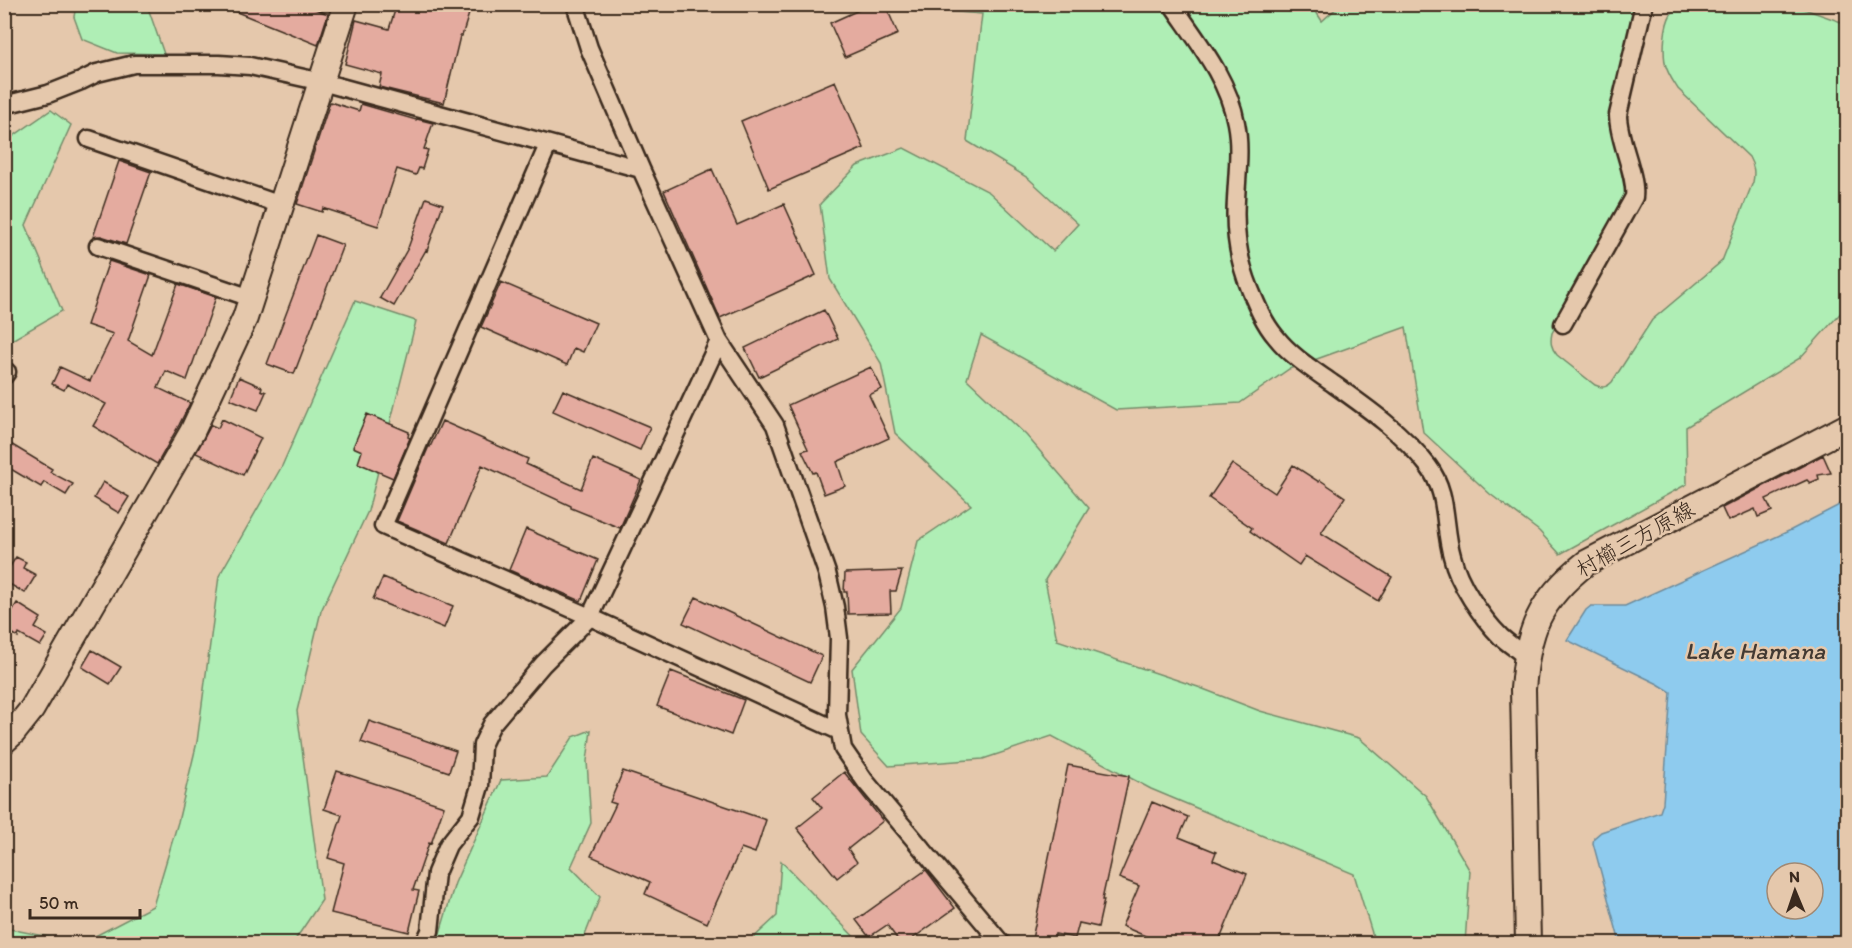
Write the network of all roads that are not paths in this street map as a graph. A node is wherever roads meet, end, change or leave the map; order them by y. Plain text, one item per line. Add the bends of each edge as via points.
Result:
1 (346, 4) edge
2 (575, 4) edge
3 (1172, 4) edge
4 (1644, 4) edge
5 (322, 82) junction
6 (4, 105) edge
7 (89, 139) dead end
8 (548, 145) junction
9 (641, 169) junction
10 (281, 205) junction
11 (99, 246) dead end
12 (251, 298) junction
13 (1563, 324) dead end
14 (719, 341) junction
15 (1848, 426) edge
16 (590, 617) junction
17 (1526, 657) junction
18 (839, 732) junction
19 (4, 741) edge
20 (424, 944) edge
21 (1002, 944) edge
22 (1527, 944) edge

1 - 5 street
2 - 9 street via 589,48
3 - 17 street via 1215,67 1232,105 1237,125 1239,248 1260,312 1288,351 1380,418 1431,470 1442,490 1451,555 1460,579 1493,629
4 - 13 street via 1618,115 1634,197
5 - 6 street via 242,66 134,64
5 - 8 street
5 - 10 street
7 - 10 street
8 - 9 street
8 - 16 street via 383,526
9 - 14 street
10 - 12 street
11 - 12 street
12 - 19 street via 192,432 32,709
14 - 16 street
14 - 18 street via 775,425 827,573 839,638
15 - 17 street, 村櫛三方原線 via 1586,562 1550,596 1530,636
16 - 18 street
16 - 20 street via 492,724 482,745 480,786 471,816 448,845 436,873 430,931
17 - 22 street, 村櫛三方原線 via 1523,689
18 - 21 street via 843,749 865,781

